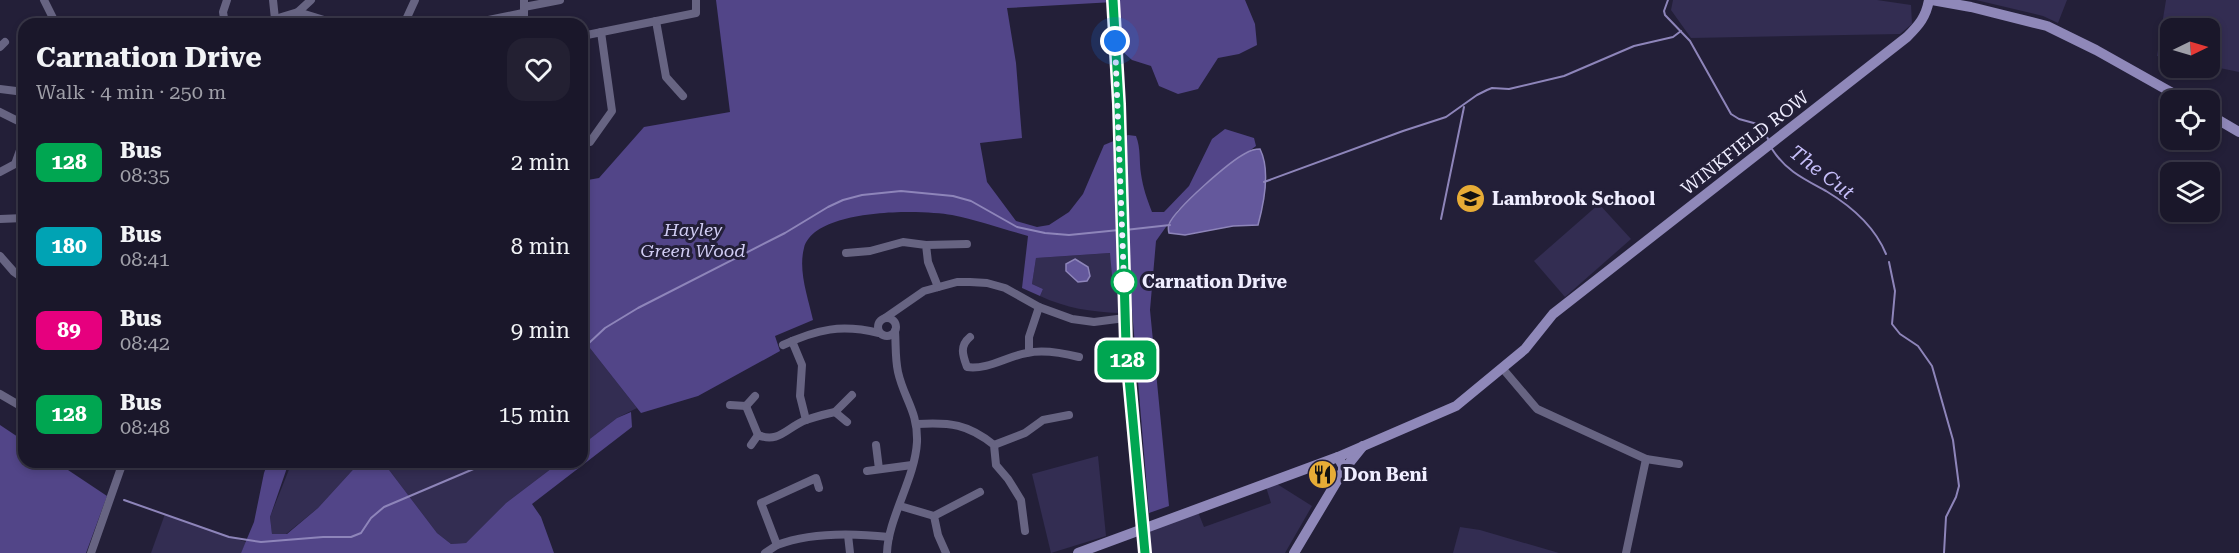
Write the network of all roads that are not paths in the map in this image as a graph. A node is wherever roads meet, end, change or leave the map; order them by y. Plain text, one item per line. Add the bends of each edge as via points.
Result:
1 (44, 0) edge
2 (227, 0) edge
3 (273, 0) edge
4 (311, 0) edge
5 (415, 0) edge
6 (560, 0) edge
7 (696, 0) edge
8 (1113, 0) edge
9 (1930, 0) edge
10 (523, 6) edge
11 (298, 12) junction
12 (53, 18) dead end
13 (224, 18) edge
14 (273, 18) edge
15 (283, 18) edge
16 (318, 18) edge
17 (407, 18) edge
18 (487, 18) edge
19 (656, 21) junction
20 (601, 32) junction
21 (588, 35) edge
22 (0, 89) edge
23 (2167, 90) edge
24 (18, 91) edge
25 (683, 96) dead end
26 (0, 112) edge
27 (18, 121) edge
28 (2220, 121) edge
29 (2239, 132) edge
30 (588, 142) edge
31 (18, 156) edge
32 (0, 172) edge
33 (18, 218) edge
34 (0, 219) edge
35 (967, 244) dead end
36 (926, 245) junction
37 (846, 253) dead end
38 (0, 256) edge
39 (18, 275) edge
40 (938, 286) junction
41 (904, 305) junction
42 (1039, 308) junction
43 (1125, 318) junction
44 (881, 327) junction
45 (896, 327) junction
46 (970, 337) dead end
47 (792, 340) junction
48 (783, 345) dead end
49 (896, 351) junction
50 (1029, 352) junction
51 (1079, 357) dead end
52 (1503, 369) junction
53 (0, 394) edge
54 (852, 395) dead end
55 (754, 396) dead end
56 (18, 404) edge
57 (730, 405) dead end
58 (747, 406) junction
59 (835, 412) junction
60 (1069, 415) dead end
61 (806, 420) junction
62 (847, 422) dead end
63 (917, 424) junction
64 (758, 435) junction
65 (1365, 444) junction
66 (751, 445) dead end
67 (876, 445) dead end
68 (994, 445) junction
69 (1338, 457) junction
70 (1646, 459) junction
71 (1679, 464) dead end
72 (912, 465) junction
73 (121, 468) edge
74 (879, 469) junction
75 (867, 471) dead end
76 (1343, 471) junction
77 (819, 488) dead end
78 (980, 492) dead end
79 (900, 506) junction
80 (934, 516) junction
81 (1143, 529) junction
82 (1024, 531) dead end
83 (848, 535) junction
84 (889, 537) junction
85 (777, 545) junction
86 (91, 553) edge
87 (765, 553) edge
88 (850, 553) edge
89 (887, 553) edge
90 (946, 553) edge
91 (1078, 553) edge
92 (1145, 553) edge
93 (1294, 553) edge
94 (1626, 553) edge

1 - 12 street
2 - 13 street
3 - 14 street
4 - 11 street
5 - 17 street
6 - 10 street
7 - 19 street via 696,13
8 - 43 main road
9 - 23 main road via 2047,26
9 - 52 main road, WINKFIELD ROW via 1923,20 1907,37 1553,314 1525,350
10 - 18 street
11 - 15 street
11 - 16 street
19 - 20 street
19 - 25 street via 666,77
20 - 21 street
20 - 30 street via 612,111
22 - 24 street
26 - 27 street
28 - 29 main road
31 - 32 street via 15,164
33 - 34 street
35 - 36 street
36 - 37 street via 903,242
36 - 40 street
38 - 39 street
40 - 41 street
40 - 42 street via 987,283 1016,292
41 - 44 street
41 - 45 street
42 - 43 street via 1094,322
42 - 50 street via 1029,337
43 - 81 main road
44 - 45 street via 890,335
44 - 45 street via 891,319
44 - 47 street via 831,328
44 - 49 street
45 - 49 street
46 - 50 street via 962,350 967,367 987,366
47 - 48 street
47 - 61 street via 802,364 800,396
49 - 63 street via 898,371
50 - 51 street
52 - 65 main road, WINKFIELD ROW via 1456,406
52 - 70 street via 1537,409
53 - 56 street
54 - 59 street
55 - 58 street
57 - 58 street
58 - 64 street
59 - 61 street
59 - 62 street
60 - 68 street via 1043,420 1025,433
61 - 64 street via 778,437 767,439
63 - 68 street via 965,426
63 - 72 street
64 - 66 street
65 - 69 main road, WINKFIELD ROW
65 - 76 main road, WINKFIELD ROW
67 - 74 street
68 - 82 street via 996,465 1020,500
69 - 76 main road
69 - 81 main road, WINKFIELD ROW
70 - 71 street
70 - 94 street
72 - 74 street
72 - 79 street
73 - 86 street
74 - 75 street
76 - 93 main road, WINKFIELD ROW
77 - 85 street via 816,478 760,502
78 - 80 street
79 - 80 street
79 - 84 street
80 - 90 street
81 - 91 main road, WINKFIELD ROW
81 - 92 main road
83 - 84 street
83 - 85 street via 800,538
83 - 88 street
84 - 89 street
85 - 87 street

